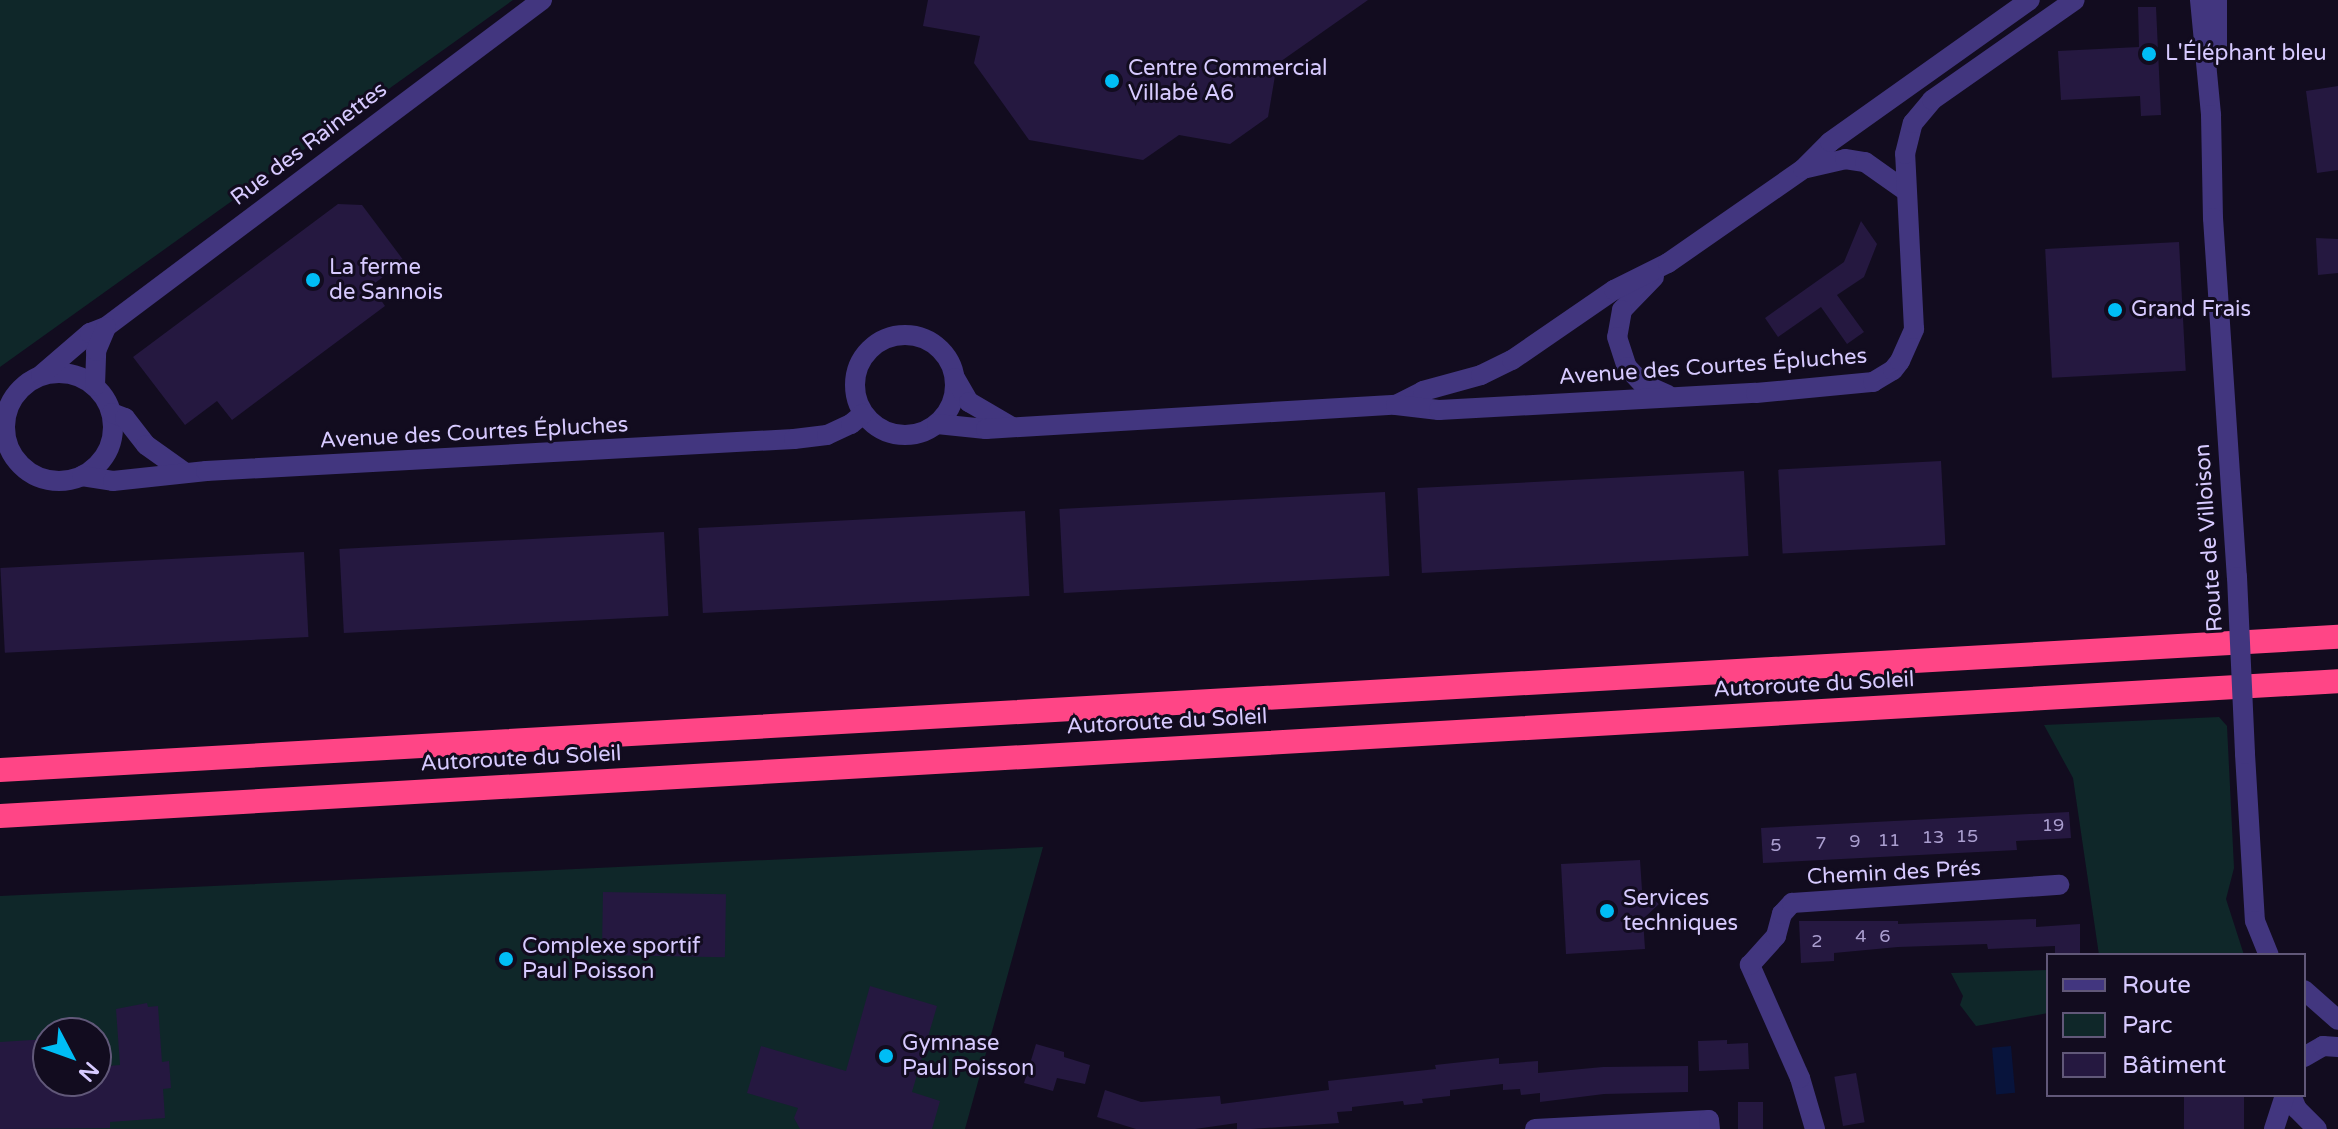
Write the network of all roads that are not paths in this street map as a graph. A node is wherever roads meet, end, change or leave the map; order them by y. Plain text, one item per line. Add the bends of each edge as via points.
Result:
1 (542, 0) edge
2 (2030, 0) edge
3 (2075, 0) edge
4 (2200, 0) edge
5 (2217, 0) edge
6 (2211, 115) junction
7 (1803, 169) junction
8 (1906, 191) junction
9 (1668, 263) junction
10 (106, 327) junction
11 (41, 375) junction
12 (955, 378) junction
13 (95, 386) junction
14 (1672, 396) junction
15 (1396, 405) junction
16 (112, 413) junction
17 (863, 414) junction
18 (937, 424) junction
19 (1010, 426) junction
20 (184, 472) junction
21 (82, 476) junction
22 (2338, 637) edge
23 (2338, 681) edge
24 (0, 770) edge
25 (0, 816) edge
26 (2059, 885) dead end
27 (2268, 953) edge
28 (2306, 992) edge
29 (2338, 1020) edge
30 (2338, 1047) edge
31 (2306, 1056) edge
32 (2287, 1097) edge
33 (2289, 1097) edge
34 (2313, 1128) edge
35 (1535, 1129) edge
36 (1710, 1129) edge
37 (1815, 1129) edge
38 (2274, 1129) edge

1 - 10 street, Rue des Rainettes
2 - 7 street, Avenue des Courtes Épluches via 1830,142
3 - 8 street, Avenue des Courtes Épluches via 1932,100 1907,139
4 - 6 street, Route de Villoison
5 - 6 street, Route de Villoison
6 - 27 street, Route de Villoison, bridge via 2255,921
7 - 8 street, Avenue des Courtes Épluches via 1845,159 1865,162
7 - 9 street, Avenue des Courtes Épluches
8 - 14 street, Avenue des Courtes Épluches via 1914,329 1893,370 1860,385
9 - 14 street via 1622,310 1617,337 1627,367 1643,384
9 - 15 street, Avenue des Courtes Épluches via 1614,290 1512,360
10 - 11 street, Rue des Rainettes via 90,333
10 - 13 street via 96,351
11 - 13 street via 69,373
11 - 21 street via 10,404 6,442 21,465 45,480
12 - 17 street via 946,355 931,341 912,334 892,335 873,344 861,359 855,387
12 - 18 street via 948,411
12 - 19 street via 969,402
13 - 16 street
14 - 15 street, Avenue des Courtes Épluches via 1439,410
15 - 19 street, Avenue des Courtes Épluches
16 - 20 street via 125,418 146,445
16 - 21 street via 109,450
17 - 18 street via 882,429 906,435
17 - 20 street, Avenue des Courtes Épluches via 827,435 794,439
18 - 19 street, Avenue des Courtes Épluches
20 - 21 street, Avenue des Courtes Épluches via 113,481
22 - 24 highway, Autoroute du Soleil
23 - 25 highway, Autoroute du Soleil
26 - 37 street, Chemin des Prés via 1792,903 1782,914 1776,936 1750,965 1800,1078
28 - 29 street
30 - 31 street via 2323,1046
32 - 38 street
33 - 34 street
35 - 36 street via 1709,1120

